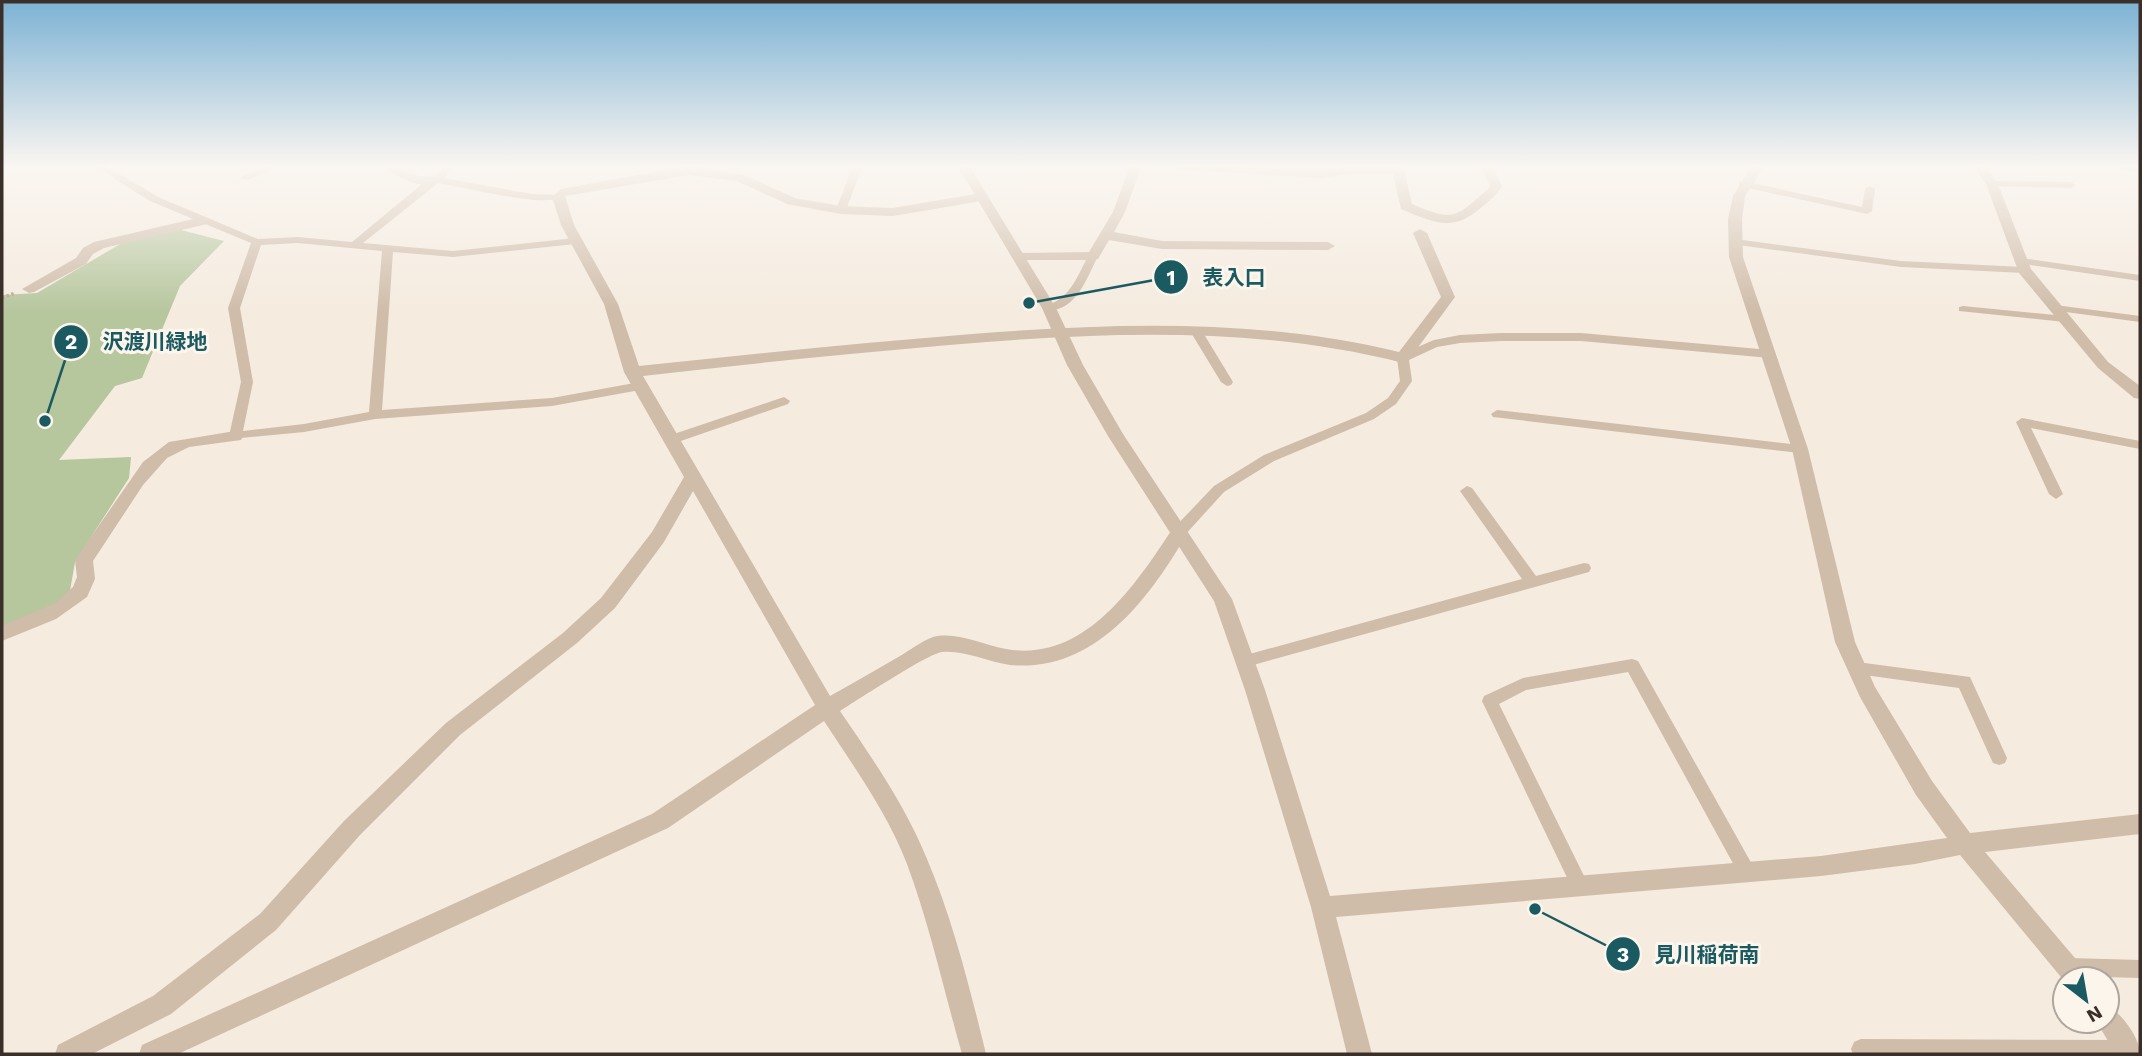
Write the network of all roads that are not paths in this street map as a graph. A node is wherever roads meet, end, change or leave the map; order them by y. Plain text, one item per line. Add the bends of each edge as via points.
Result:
1 (187, 214) edge
2 (391, 214) edge
3 (562, 214) edge
4 (992, 214) edge
5 (1118, 214) edge
6 (1425, 214) edge
7 (1466, 214) edge
8 (1736, 214) edge
9 (2003, 214) edge
10 (202, 221) junction
11 (1420, 233) dead end
12 (1106, 235) junction
13 (257, 242) junction
14 (575, 242) junction
15 (1735, 242) junction
16 (354, 245) junction
17 (1328, 246) dead end
18 (388, 249) junction
19 (1093, 256) junction
20 (1019, 257) junction
21 (2022, 266) junction
22 (2140, 278) edge
23 (29, 289) dead end
24 (1049, 308) junction
25 (1963, 309) dead end
26 (2060, 313) junction
27 (2140, 319) edge
28 (1196, 331) junction
29 (1061, 332) junction
30 (1770, 354) junction
31 (1403, 358) junction
32 (632, 372) junction
33 (1227, 382) dead end
34 (640, 386) junction
35 (2140, 394) edge
36 (783, 401) dead end
37 (1497, 414) dead end
38 (375, 415) junction
39 (234, 436) junction
40 (670, 440) junction
41 (2140, 445) edge
42 (1800, 449) junction
43 (691, 479) junction
44 (1467, 491) dead end
45 (2056, 494) dead end
46 (1180, 533) junction
47 (1584, 568) dead end
48 (1532, 582) junction
49 (2, 634) edge
50 (1246, 661) junction
51 (1857, 668) junction
52 (827, 708) junction
53 (1999, 758) dead end
54 (2140, 824) edge
55 (1965, 844) junction
56 (1747, 872) junction
57 (1580, 886) junction
58 (1322, 907) junction
59 (2067, 965) edge
60 (2140, 969) edge
61 (2121, 970) edge
62 (2118, 1035) edge
63 (1861, 1049) dead end
64 (2130, 1052) edge
65 (67, 1054) edge
66 (151, 1054) edge
67 (974, 1054) edge
68 (1359, 1054) edge

1 - 10 lane
2 - 16 lane
3 - 14 street
4 - 20 street
5 - 12 street
6 - 7 street via 1452,222
8 - 15 street
9 - 21 street
10 - 13 lane
10 - 23 street via 99,245 81,261
11 - 31 street via 1447,297
12 - 17 street via 1162,246
12 - 19 street
13 - 16 lane
13 - 39 lane via 233,308 247,382
14 - 18 lane via 453,254
14 - 32 street via 595,269 610,302
15 - 21 lane via 1901,264
15 - 30 street via 1736,257
16 - 18 lane
18 - 38 lane
19 - 20 street
19 - 24 lane via 1070,298
20 - 24 street
21 - 22 lane
21 - 26 street
24 - 29 street
25 - 26 lane
26 - 27 lane
26 - 35 street via 2103,365
28 - 29 street
28 - 31 street via 1294,335
28 - 33 lane
29 - 32 street
29 - 46 street via 1116,436
30 - 31 lane via 1581,337 1501,337 1434,344
30 - 42 street
31 - 46 lane via 1406,381 1392,401 1370,416 1269,458 1219,489
32 - 34 street
34 - 38 lane via 540,403
34 - 40 street
36 - 40 lane
37 - 42 lane
38 - 39 lane
39 - 49 street via 167,450 140,477 101,540 83,559 86,579 82,590 55,612
40 - 43 street
41 - 45 lane via 2022,422
42 - 51 street via 1831,591
43 - 52 street
43 - 65 street via 658,537 608,603 432,748 268,922 162,1005
44 - 48 lane
46 - 50 street via 1223,599
46 - 52 street via 1144,585 1096,634 1069,650 1043,658 1008,657 962,645 936,644
47 - 48 lane
48 - 50 lane
50 - 58 street
51 - 53 lane via 1964,682
51 - 55 street via 1899,747
52 - 66 street via 660,821
52 - 67 street via 883,793 917,861
54 - 55 street
55 - 56 street via 1915,854
55 - 59 street
56 - 57 street
56 - 57 lane via 1632,665 1523,684 1490,701
57 - 58 street
58 - 68 street
60 - 61 lane
62 - 64 street
63 - 64 lane

